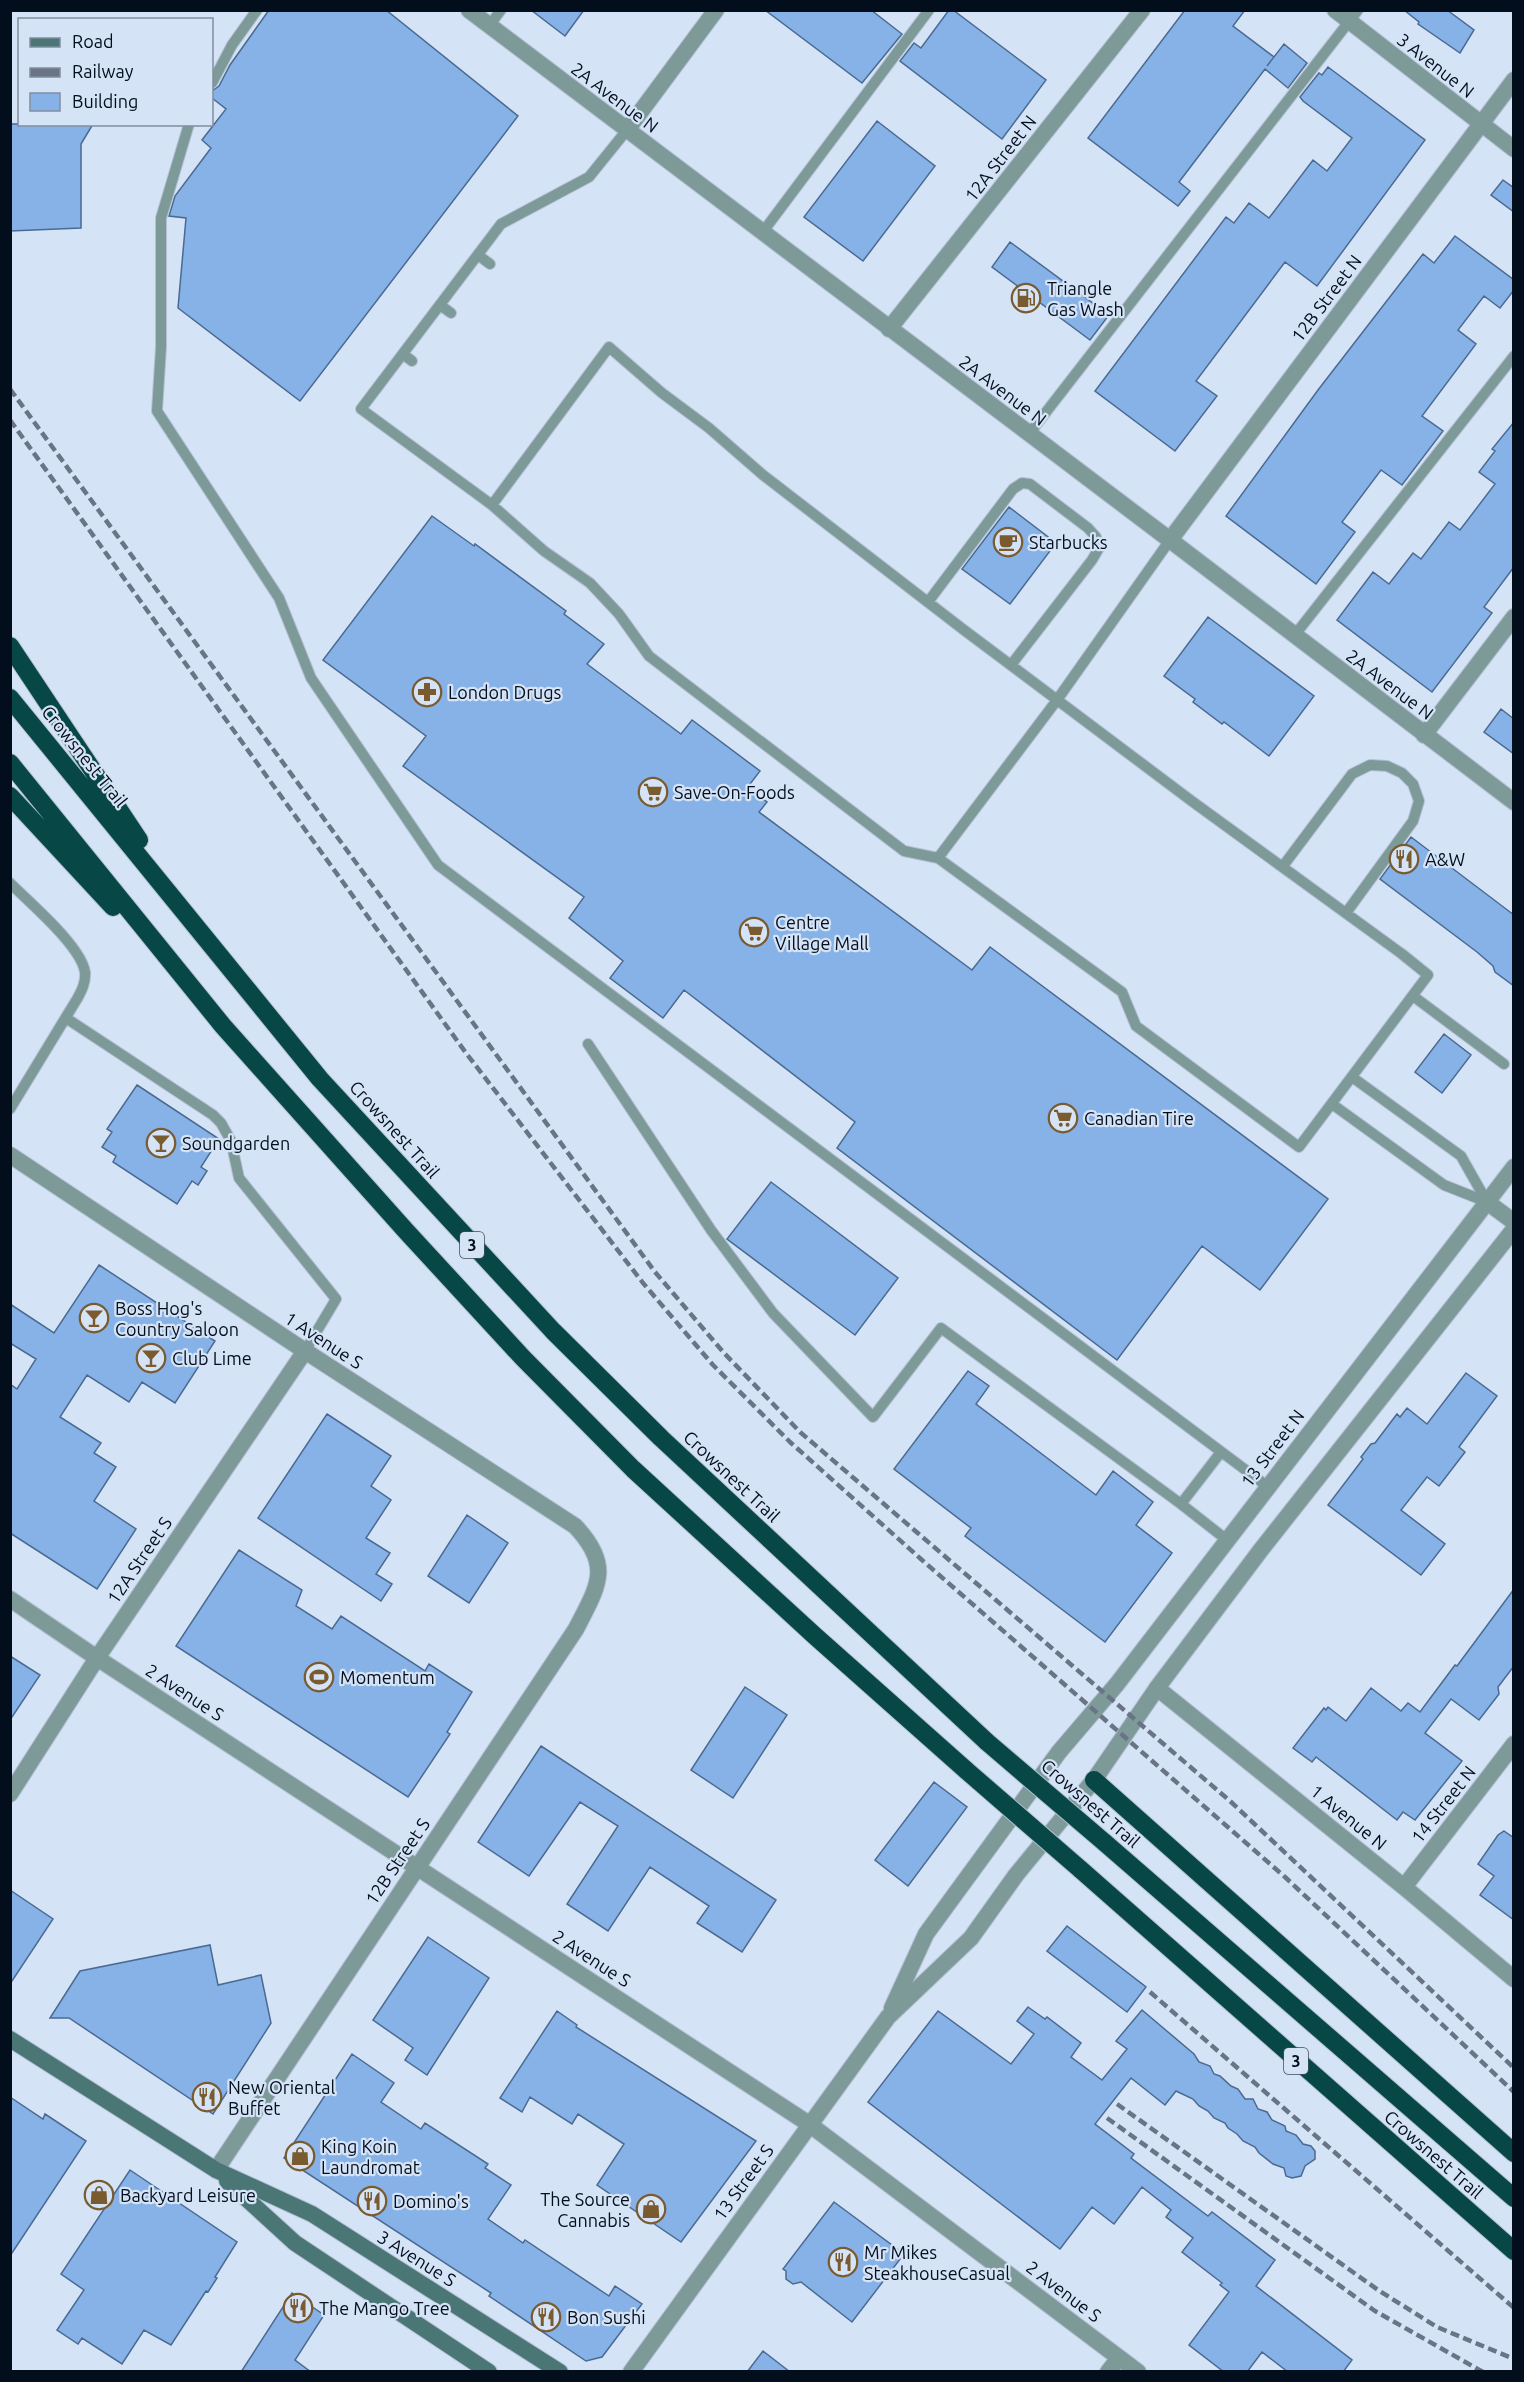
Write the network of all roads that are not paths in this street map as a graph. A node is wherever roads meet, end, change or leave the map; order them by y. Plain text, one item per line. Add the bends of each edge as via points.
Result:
1 (257, 10) edge
2 (469, 10) edge
3 (501, 10) edge
4 (716, 10) edge
5 (930, 10) edge
6 (1142, 10) edge
7 (1335, 10) edge
8 (1354, 16) edge
9 (489, 26) junction
10 (1514, 80) edge
11 (213, 81) edge
12 (1481, 124) junction
13 (188, 126) edge
14 (627, 130) junction
15 (1514, 149) edge
16 (762, 233) junction
17 (478, 255) junction
18 (490, 264) dead end
19 (440, 305) junction
20 (451, 313) dead end
21 (889, 329) junction
22 (403, 354) junction
23 (1514, 356) edge
24 (412, 361) dead end
25 (1029, 434) junction
26 (492, 504) junction
27 (1170, 540) junction
28 (928, 602) junction
29 (1514, 617) edge
30 (1294, 636) junction
31 (10, 646) edge
32 (1011, 665) junction
33 (10, 698) edge
34 (1057, 700) junction
35 (1424, 735) junction
36 (10, 763) edge
37 (10, 796) edge
38 (1514, 802) edge
39 (938, 858) junction
40 (1283, 866) junction
41 (10, 883) edge
42 (1346, 913) junction
43 (198, 929) junction
44 (1413, 996) junction
45 (66, 1017) junction
46 (223, 1026) junction
47 (588, 1044) dead end
48 (1504, 1064) dead end
49 (1352, 1077) junction
50 (1332, 1104) junction
51 (10, 1109) edge
52 (10, 1155) edge
53 (1514, 1167) edge
54 (1487, 1202) junction
55 (1514, 1222) edge
56 (1514, 1229) edge
57 (305, 1351) junction
58 (1221, 1452) junction
59 (1268, 1486) junction
60 (1180, 1504) junction
61 (1227, 1540) junction
62 (600, 1569) joint
63 (10, 1599) edge
64 (97, 1658) junction
65 (1157, 1688) junction
66 (1514, 1744) edge
67 (1059, 1752) joint
68 (1094, 1780) junction
69 (10, 1794) edge
70 (417, 1867) junction
71 (1404, 1887) junction
72 (1514, 1979) edge
73 (888, 2017) junction
74 (10, 2039) edge
75 (809, 2124) junction
76 (1514, 2152) edge
77 (216, 2170) junction
78 (1514, 2198) edge
79 (1514, 2251) edge
80 (1119, 2358) junction
81 (489, 2372) edge
82 (560, 2372) edge
83 (631, 2372) edge
84 (1108, 2372) edge
85 (1138, 2372) edge

1 - 11 lane
2 - 9 street, 2A Avenue N
3 - 9 lane
4 - 14 street
5 - 16 lane
6 - 21 street, 12A Street N
7 - 8 street, 3 Avenue N
8 - 12 street, 3 Avenue N
8 - 25 lane
9 - 14 street, 2A Avenue N
10 - 12 street, 12B Street N
12 - 15 street, 3 Avenue N
12 - 27 street, 12B Street N
13 - 58 lane via 161,218 157,411 279,598 310,678 438,865
14 - 16 street, 2A Avenue N
14 - 17 lane via 589,177 501,224
16 - 21 street, 2A Avenue N
17 - 18 lane
17 - 19 lane
19 - 20 lane
19 - 22 lane
21 - 25 street, 2A Avenue N
22 - 24 lane
22 - 26 lane via 361,408
23 - 30 lane
25 - 27 street, 2A Avenue N
26 - 28 lane via 609,347 763,476
26 - 39 lane via 544,551 590,583 620,614 649,656 904,851
27 - 30 street, 2A Avenue N
27 - 34 lane
28 - 32 lane
28 - 32 lane via 1013,489 1022,483 1030,484 1096,537 1098,548
29 - 35 street
30 - 35 street, 2A Avenue N
31 - 43 highway
32 - 34 lane
33 - 43 highway, Crowsnest Trail / 3
34 - 39 lane
34 - 40 lane
35 - 38 street, 2A Avenue N
36 - 46 highway, Crowsnest Trail / 3
37 - 46 highway
39 - 50 lane via 1122,992 1136,1026 1299,1147
40 - 42 lane
40 - 42 lane via 1352,774 1370,765 1388,766 1402,773 1413,784 1419,801 1413,821
41 - 45 lane via 80,958 85,982
42 - 44 lane via 1428,975
43 - 78 highway, Crowsnest Trail / 3, bridge via 320,1078 553,1332 669,1446 987,1742
44 - 48 lane
44 - 49 lane
45 - 51 lane
45 - 57 lane via 221,1123 231,1141 239,1178 336,1299
46 - 79 highway, Crowsnest Trail / 3, bridge via 413,1240 609,1446 814,1636
47 - 60 lane via 711,1230 773,1313 873,1417 941,1328
49 - 50 lane
49 - 54 lane via 1461,1156
50 - 54 lane via 1444,1185
52 - 57 street, 1 Avenue S
53 - 54 street, 13 Street N
54 - 55 street
54 - 59 street, 13 Street N
56 - 65 street via 1337,1451
57 - 62 street, 1 Avenue S via 575,1526 591,1542
57 - 64 street, 12A Street S
58 - 59 lane
58 - 60 lane
59 - 61 street, 13 Street N
60 - 61 lane
61 - 67 street, 13 Street N via 1117,1684
62 - 70 street, 12B Street S via 576,1629
63 - 64 street, 2 Avenue S
64 - 69 street, 12A Street S
64 - 70 street, 2 Avenue S
65 - 68 street
65 - 71 street, 1 Avenue N
66 - 71 street, 14 Street N
67 - 73 street, 13 Street S via 926,1934
68 - 73 street, 13 Street S via 970,1938
68 - 76 highway
70 - 75 street, 2 Avenue S
70 - 77 street, 12B Street S
71 - 72 street, 1 Avenue N
73 - 75 street, 13 Street S
74 - 77 main road, 3 Avenue S
75 - 80 street, 2 Avenue S
75 - 83 street, 13 Street S
77 - 81 main road, 3 Avenue S via 295,2243
77 - 82 main road, 3 Avenue S via 312,2214
80 - 84 street
80 - 85 street, 2 Avenue S

